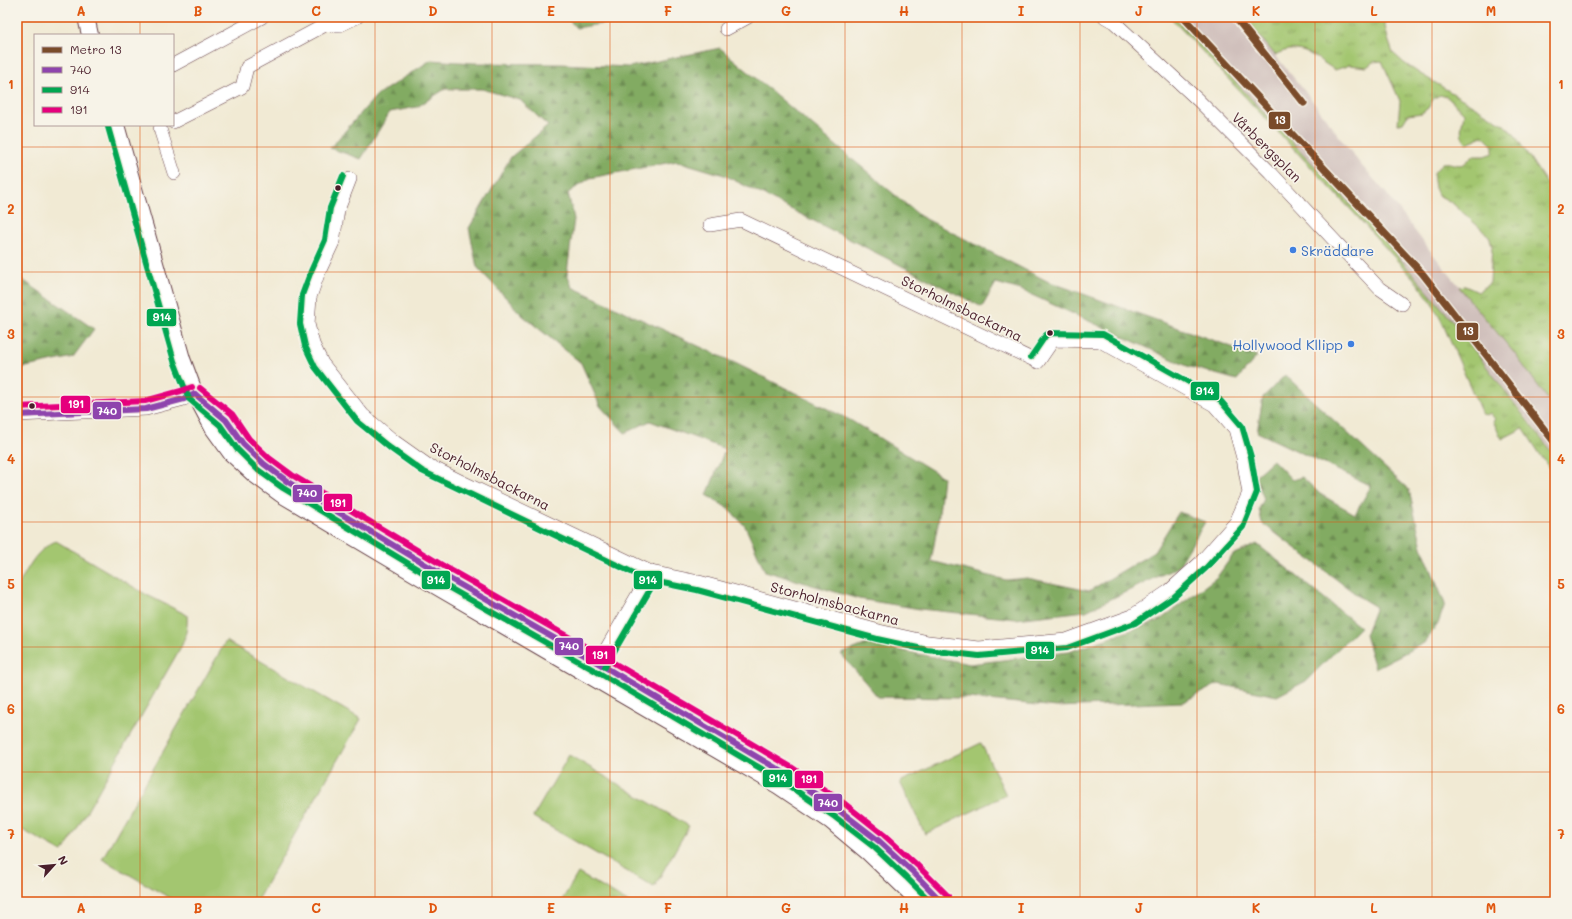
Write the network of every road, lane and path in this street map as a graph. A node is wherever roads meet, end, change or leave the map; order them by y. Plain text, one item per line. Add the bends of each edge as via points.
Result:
1 (86, 17) edge
2 (262, 17) edge
3 (357, 17) edge
4 (748, 17) edge
5 (1105, 17) edge
6 (726, 29) dead end
7 (90, 34) edge
8 (174, 64) edge
9 (174, 121) edge
10 (116, 126) edge
11 (162, 126) edge
12 (174, 173) dead end
13 (350, 179) dead end
14 (710, 225) dead end
15 (1402, 304) dead end
16 (196, 394) junction
17 (17, 415) edge
18 (651, 572) junction
19 (594, 670) junction
20 (920, 902) edge
21 (942, 902) edge

1 - 7 street
2 - 8 street
3 - 9 street via 340,25 325,25 247,67 242,86
4 - 6 street
5 - 15 street, Vårbergsplan via 1114,22 1198,100 1272,173 1379,288
10 - 16 street via 182,359
11 - 12 street
13 - 18 street, Storholmsbackarna via 338,210 333,242 310,297 308,324 313,344 322,363 363,415 426,464
14 - 18 street, Storholmsbackarna via 741,220 1038,362 1053,340 1100,341 1214,405 1235,429 1249,493 1236,522 1200,563 1169,591 1132,616 1066,640 979,648 928,642 879,632 699,582
16 - 17 street via 146,409
16 - 19 street via 213,428 231,453 281,494
18 - 19 street
19 - 20 street via 831,821
19 - 21 street via 786,774 879,841

